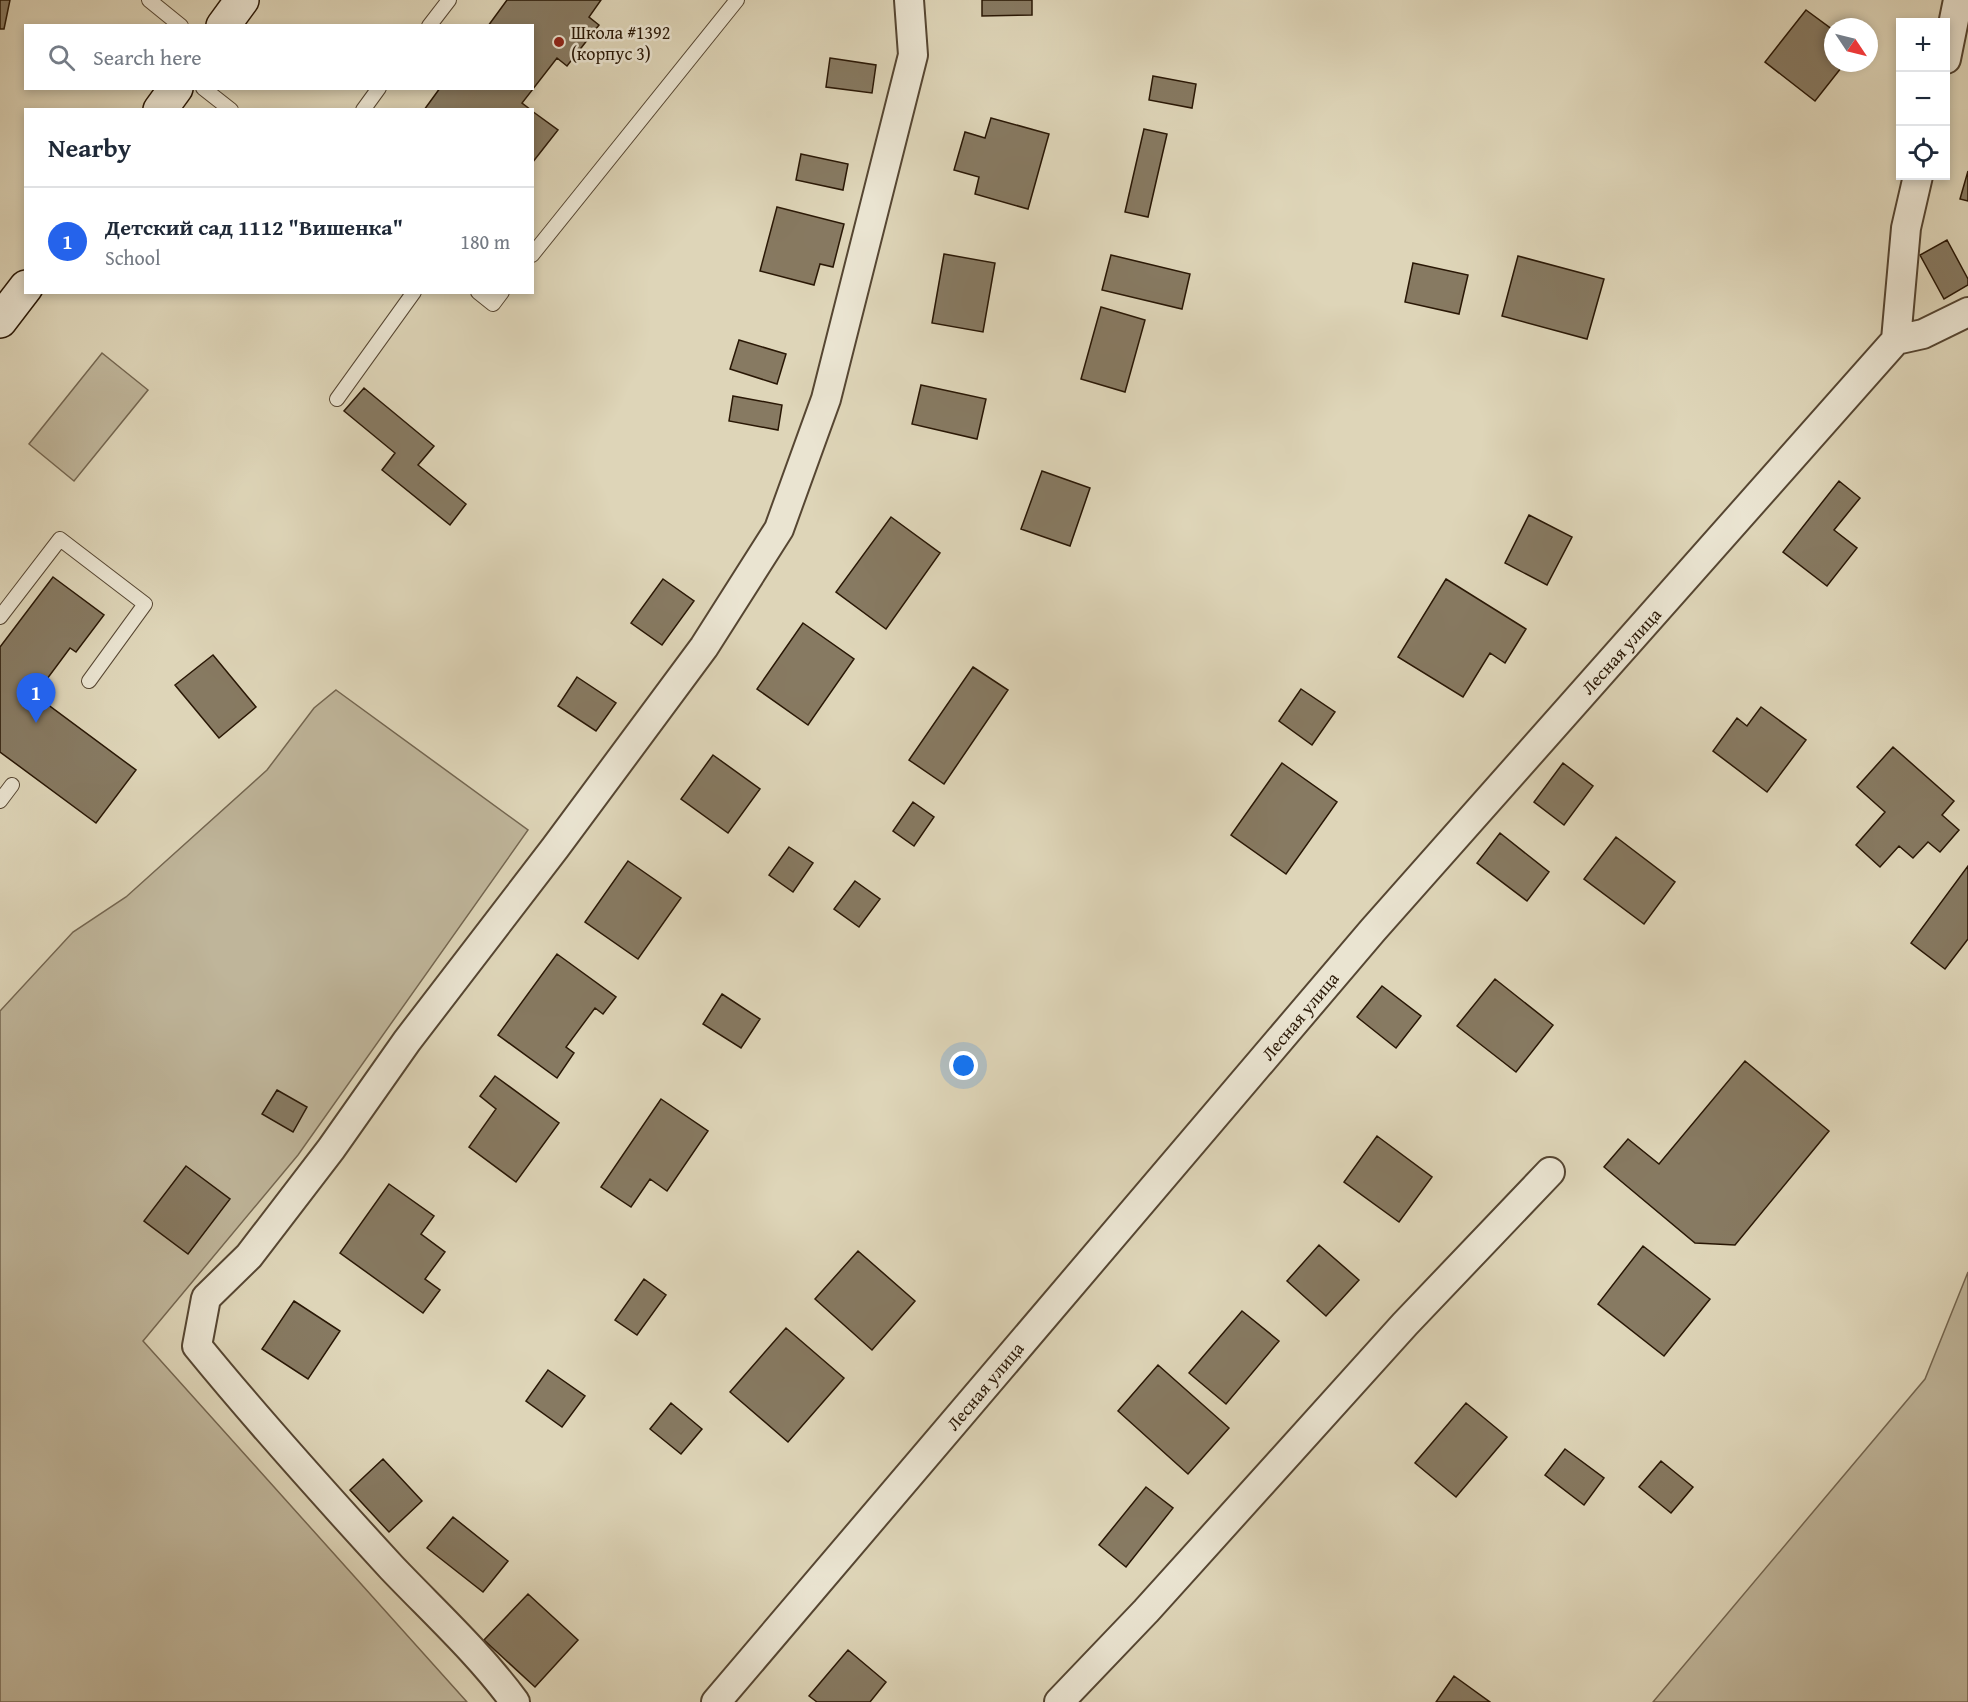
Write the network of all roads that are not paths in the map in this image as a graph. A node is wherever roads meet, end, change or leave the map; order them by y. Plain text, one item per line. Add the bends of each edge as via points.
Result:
1 (149, 0) edge
2 (242, 0) edge
3 (449, 0) edge
4 (737, 0) edge
5 (909, 0) edge
6 (1958, 0) edge
7 (179, 24) edge
8 (225, 24) edge
9 (431, 24) edge
10 (1950, 39) edge
11 (175, 90) edge
12 (206, 90) edge
13 (378, 90) edge
14 (161, 108) edge
15 (228, 108) edge
16 (364, 108) edge
17 (1917, 180) edge
18 (534, 253) edge
19 (24, 290) edge
20 (413, 294) edge
21 (480, 294) edge
22 (500, 294) edge
23 (1968, 312) edge
24 (0, 321) edge
25 (1896, 340) junction
26 (337, 399) dead end
27 (0, 617) edge
28 (89, 681) dead end
29 (12, 785) dead end
30 (0, 801) edge
31 (1550, 1172) dead end
32 (515, 1702) edge
33 (716, 1702) edge
34 (1059, 1702) edge

1 - 7 lane
2 - 8 street
3 - 9 lane
4 - 18 lane
5 - 32 street via 913,55 826,399 779,529 704,647 407,1041 332,1149 249,1256 206,1298 197,1346 257,1419 496,1676
6 - 10 street
11 - 14 street
12 - 15 lane
13 - 16 lane
17 - 25 street via 1906,228
19 - 24 street
20 - 26 lane
21 - 22 lane via 493,304
23 - 25 street via 1923,334
25 - 33 street, Лесная улица via 1373,930
27 - 28 lane via 60,539 145,604
29 - 30 lane
31 - 34 street via 1405,1324

